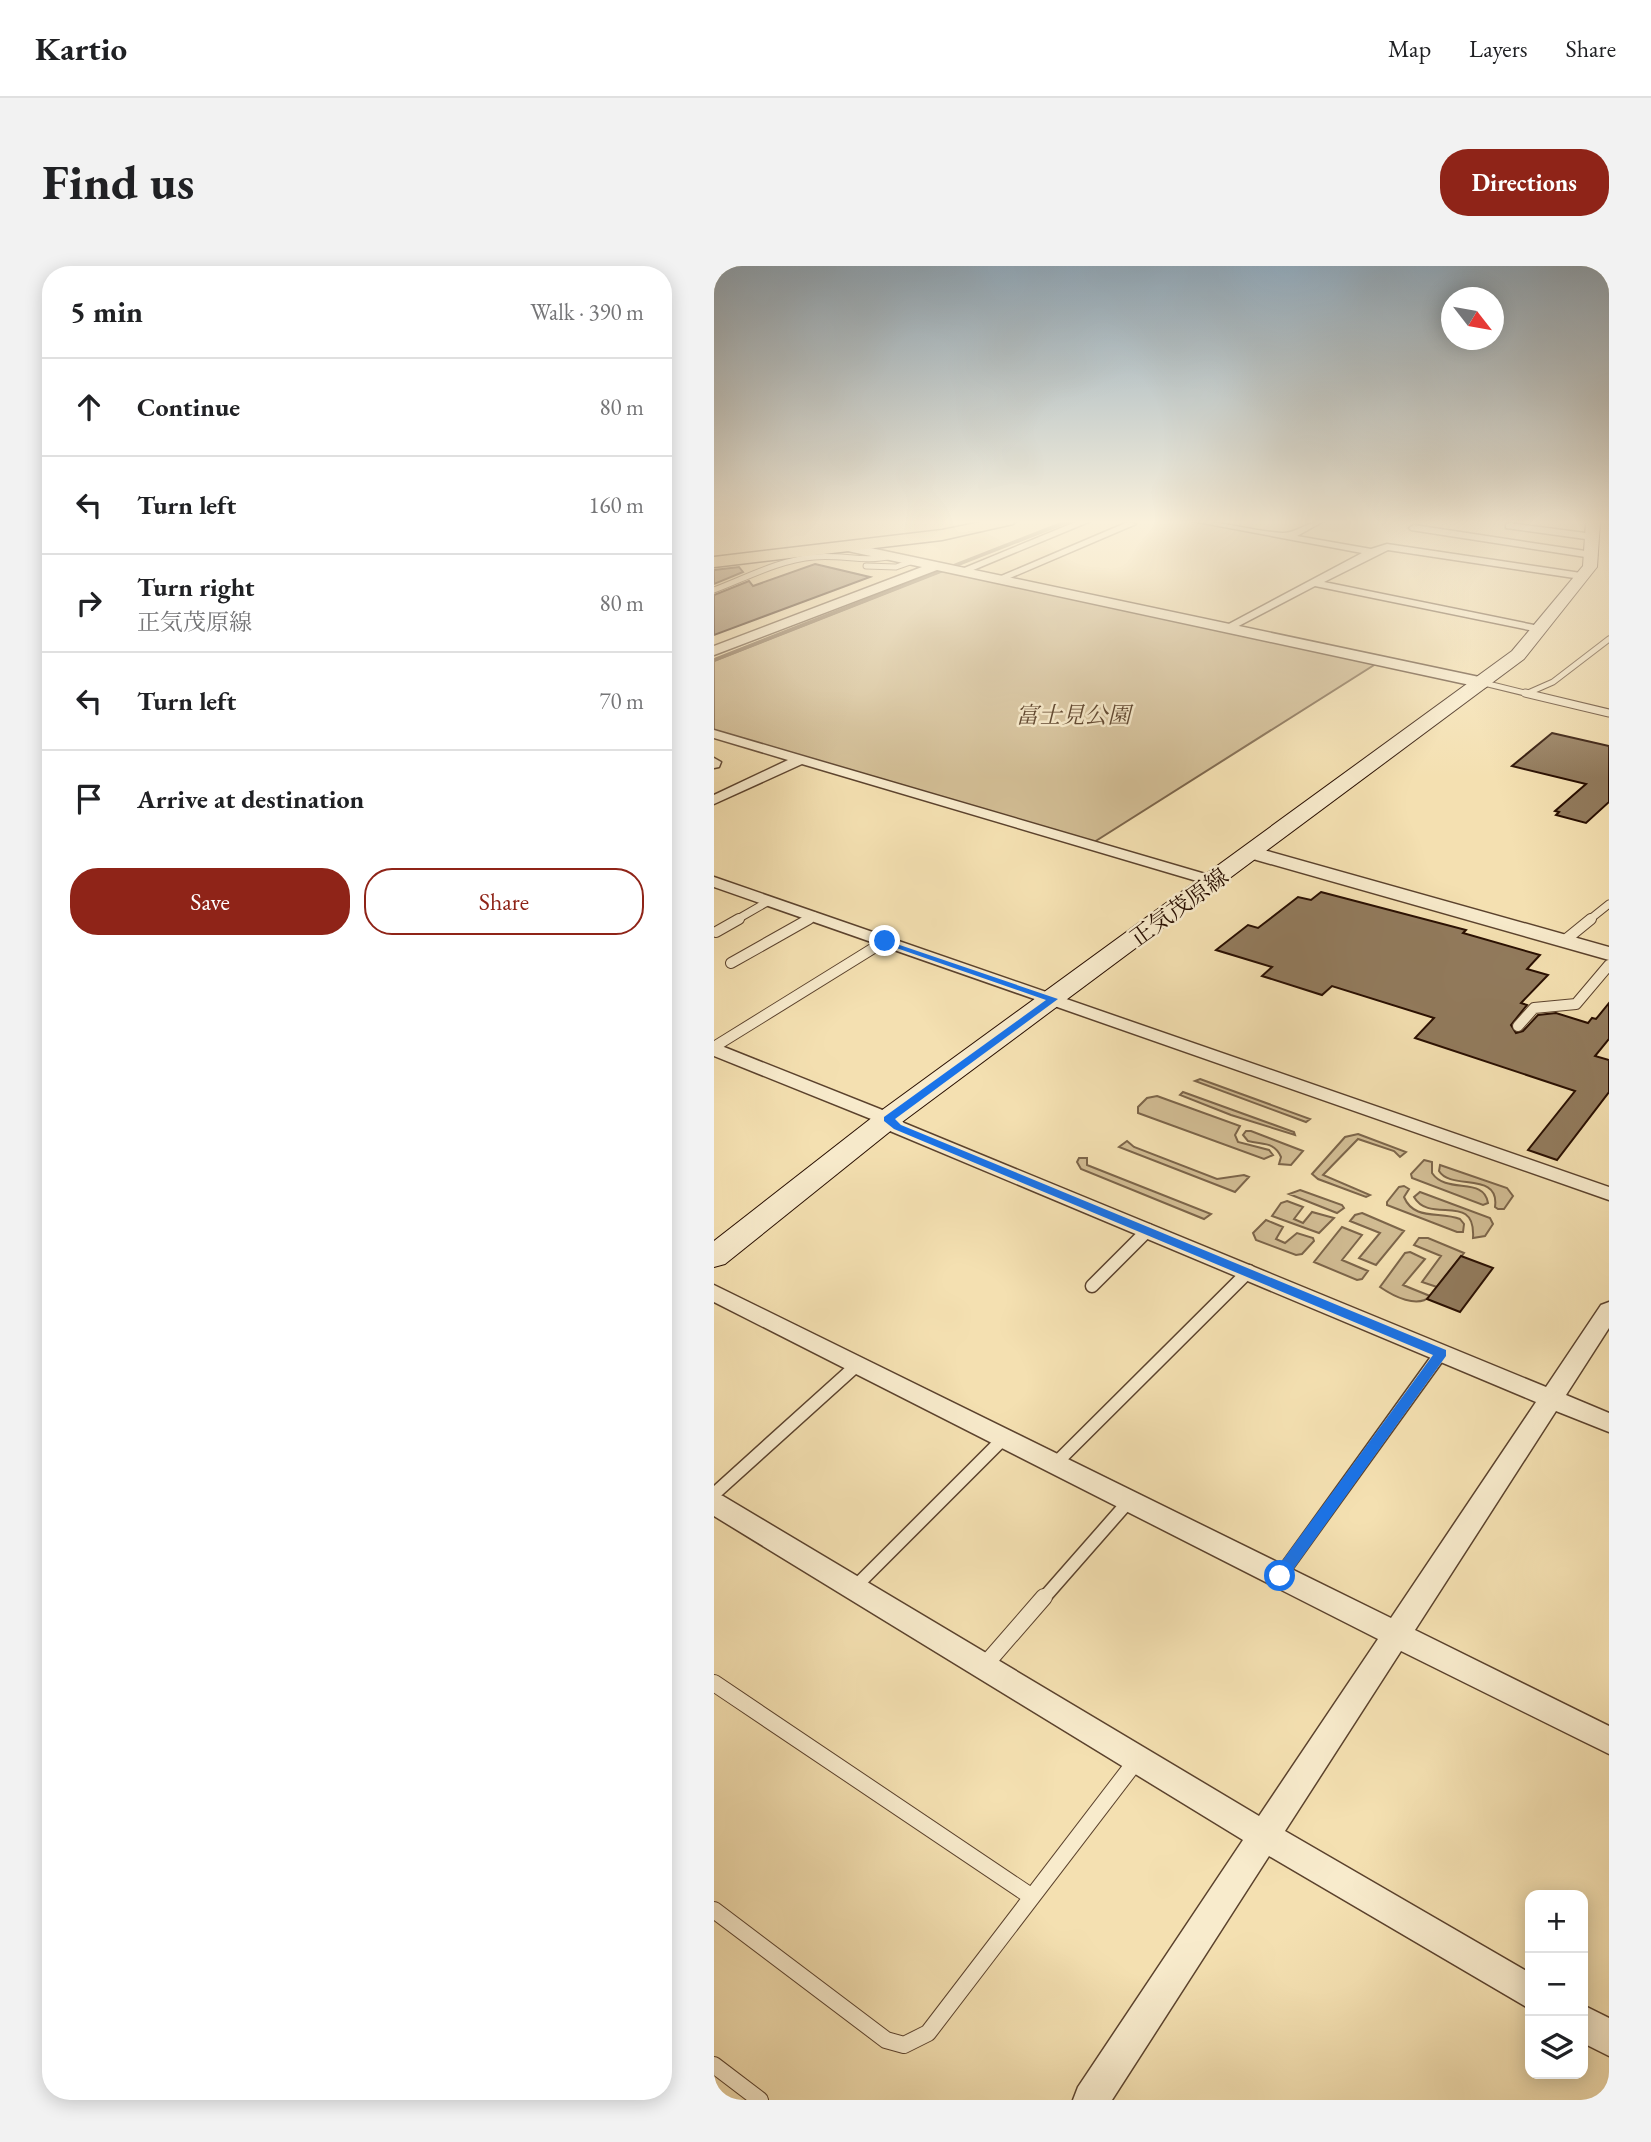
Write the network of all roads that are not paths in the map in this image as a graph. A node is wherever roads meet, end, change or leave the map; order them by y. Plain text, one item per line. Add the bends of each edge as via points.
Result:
1 (830, 607) edge
2 (1128, 607) edge
3 (1269, 607) edge
4 (1429, 607) edge
5 (1557, 607) edge
6 (1229, 628) junction
7 (1539, 629) junction
8 (1609, 639) edge
9 (714, 651) edge
10 (1484, 683) junction
11 (1528, 693) junction
12 (1609, 713) edge
13 (714, 734) edge
14 (800, 760) junction
15 (714, 800) edge
16 (1253, 853) junction
17 (1213, 881) junction
18 (714, 882) edge
19 (769, 901) junction
20 (1609, 904) edge
21 (814, 916) junction
22 (716, 932) dead end
23 (885, 941) junction
24 (1564, 941) junction
25 (1609, 954) edge
26 (732, 963) dead end
27 (1609, 965) edge
28 (1053, 999) junction
29 (1518, 1026) dead end
30 (714, 1048) edge
31 (888, 1119) junction
32 (1609, 1194) edge
33 (1148, 1230) junction
34 (714, 1257) edge
35 (1249, 1271) junction
36 (1092, 1286) dead end
37 (714, 1293) edge
38 (1609, 1310) edge
39 (1441, 1353) junction
40 (858, 1365) junction
41 (1550, 1399) junction
42 (1609, 1423) edge
43 (1004, 1438) junction
44 (1055, 1464) junction
45 (714, 1494) edge
46 (1129, 1501) junction
47 (714, 1503) edge
48 (1280, 1576) junction
49 (854, 1588) junction
50 (1396, 1635) junction
51 (984, 1667) junction
52 (714, 1683) edge
53 (1609, 1741) edge
54 (1138, 1759) junction
55 (1264, 1836) junction
56 (1032, 1897) junction
57 (714, 1910) edge
58 (1525, 1989) edge
59 (1588, 2026) edge
60 (1609, 2038) edge
61 (714, 2064) edge
62 (760, 2100) edge
63 (1091, 2100) edge

1 - 9 street
2 - 6 street
3 - 6 street
4 - 7 street
5 - 7 main road, 正気茂原線
6 - 10 street
7 - 10 main road, 正気茂原線 via 1518,655
8 - 11 lane via 1553,682
10 - 11 lane
10 - 16 main road, 正気茂原線
11 - 12 lane
13 - 14 street
14 - 15 street
14 - 17 street
16 - 17 main road, 正気茂原線
16 - 24 street
17 - 28 main road, 正気茂原線
18 - 19 street
19 - 21 street
19 - 22 lane
20 - 24 lane
21 - 23 street
21 - 26 lane
23 - 28 street
23 - 30 lane
24 - 25 street
27 - 29 lane via 1576,1004 1534,1008
28 - 31 main road, 正気茂原線
28 - 32 street
30 - 31 street
31 - 33 street via 897,1127
31 - 34 main road, 正気茂原線
33 - 35 street
33 - 36 lane
35 - 39 street
35 - 44 lane
37 - 40 street
38 - 41 street
39 - 41 street
39 - 48 lane
40 - 43 street
40 - 45 lane
41 - 42 street
41 - 50 street
43 - 44 street
43 - 49 lane
44 - 46 street
46 - 48 street
46 - 51 lane
47 - 49 street
48 - 50 street
49 - 51 street
50 - 53 street
50 - 55 street
51 - 54 street
52 - 56 lane
54 - 55 street
54 - 56 lane
55 - 58 street
55 - 63 street
56 - 57 lane via 928,2033 904,2045 886,2040
59 - 60 street
61 - 62 lane

